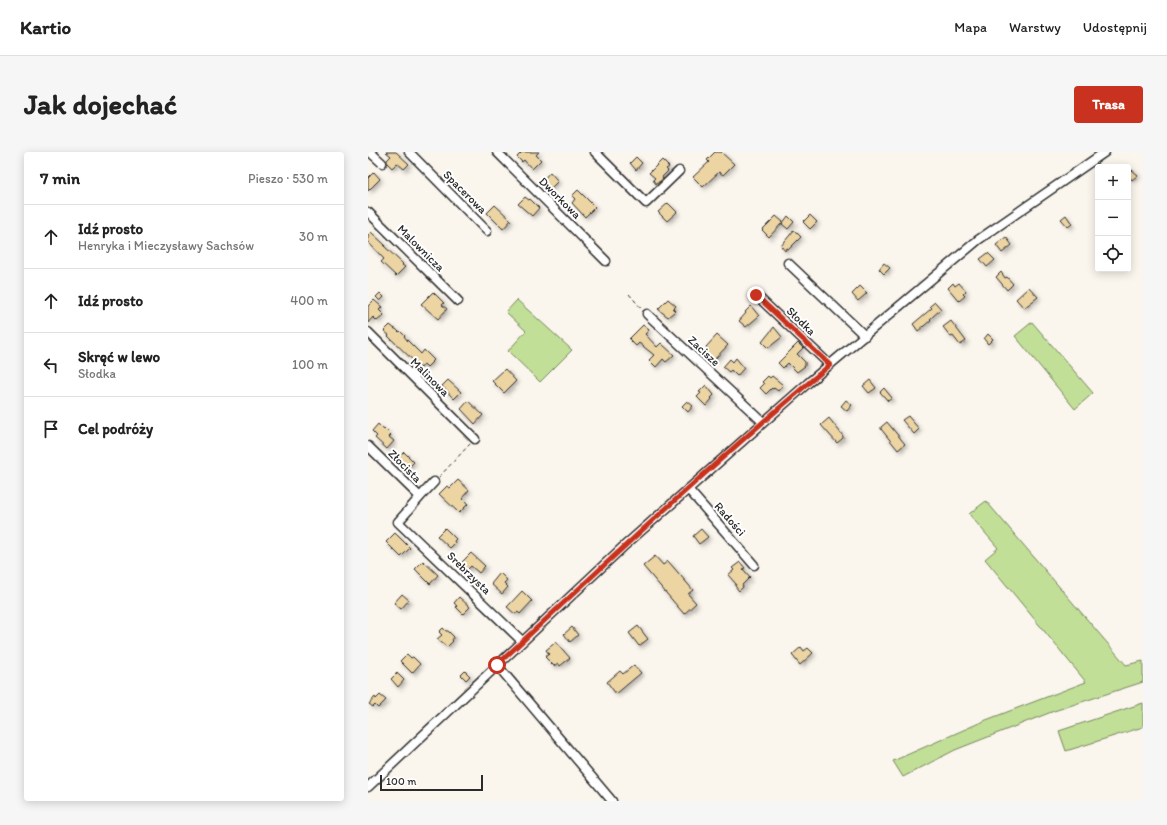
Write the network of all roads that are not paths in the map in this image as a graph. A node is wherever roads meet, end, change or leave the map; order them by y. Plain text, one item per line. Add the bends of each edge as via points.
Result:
1 (370, 152) edge
2 (410, 152) edge
3 (497, 152) edge
4 (595, 152) edge
5 (1105, 152) edge
6 (382, 163) dead end
7 (679, 171) dead end
8 (368, 212) edge
9 (487, 231) dead end
10 (606, 261) dead end
11 (788, 263) dead end
12 (756, 295) dead end
13 (458, 301) dead end
14 (647, 314) road end
15 (368, 332) edge
16 (865, 336) junction
17 (830, 365) junction
18 (764, 422) junction
19 (475, 439) road end
20 (368, 446) edge
21 (434, 482) road end
22 (688, 489) junction
23 (420, 497) junction
24 (398, 522) joint
25 (754, 565) dead end
26 (521, 642) junction
27 (497, 665) junction
28 (368, 787) edge
29 (612, 801) edge

1 - 6 street
2 - 9 street, Spacerowa
3 - 10 street, Dworkowa
4 - 7 street via 646,203
5 - 16 street via 978,240
8 - 13 street, Malownicza
11 - 16 street
12 - 17 street, Słodka
14 - 18 street, Zacisze
15 - 19 street, Malinowa
16 - 17 street
17 - 18 street
18 - 22 street
20 - 23 street, Złocista
21 - 23 street
22 - 25 street, Radości
22 - 26 street
23 - 24 street, Złocista
24 - 26 street, Srebrzysta
26 - 27 street
27 - 28 street
27 - 29 street

